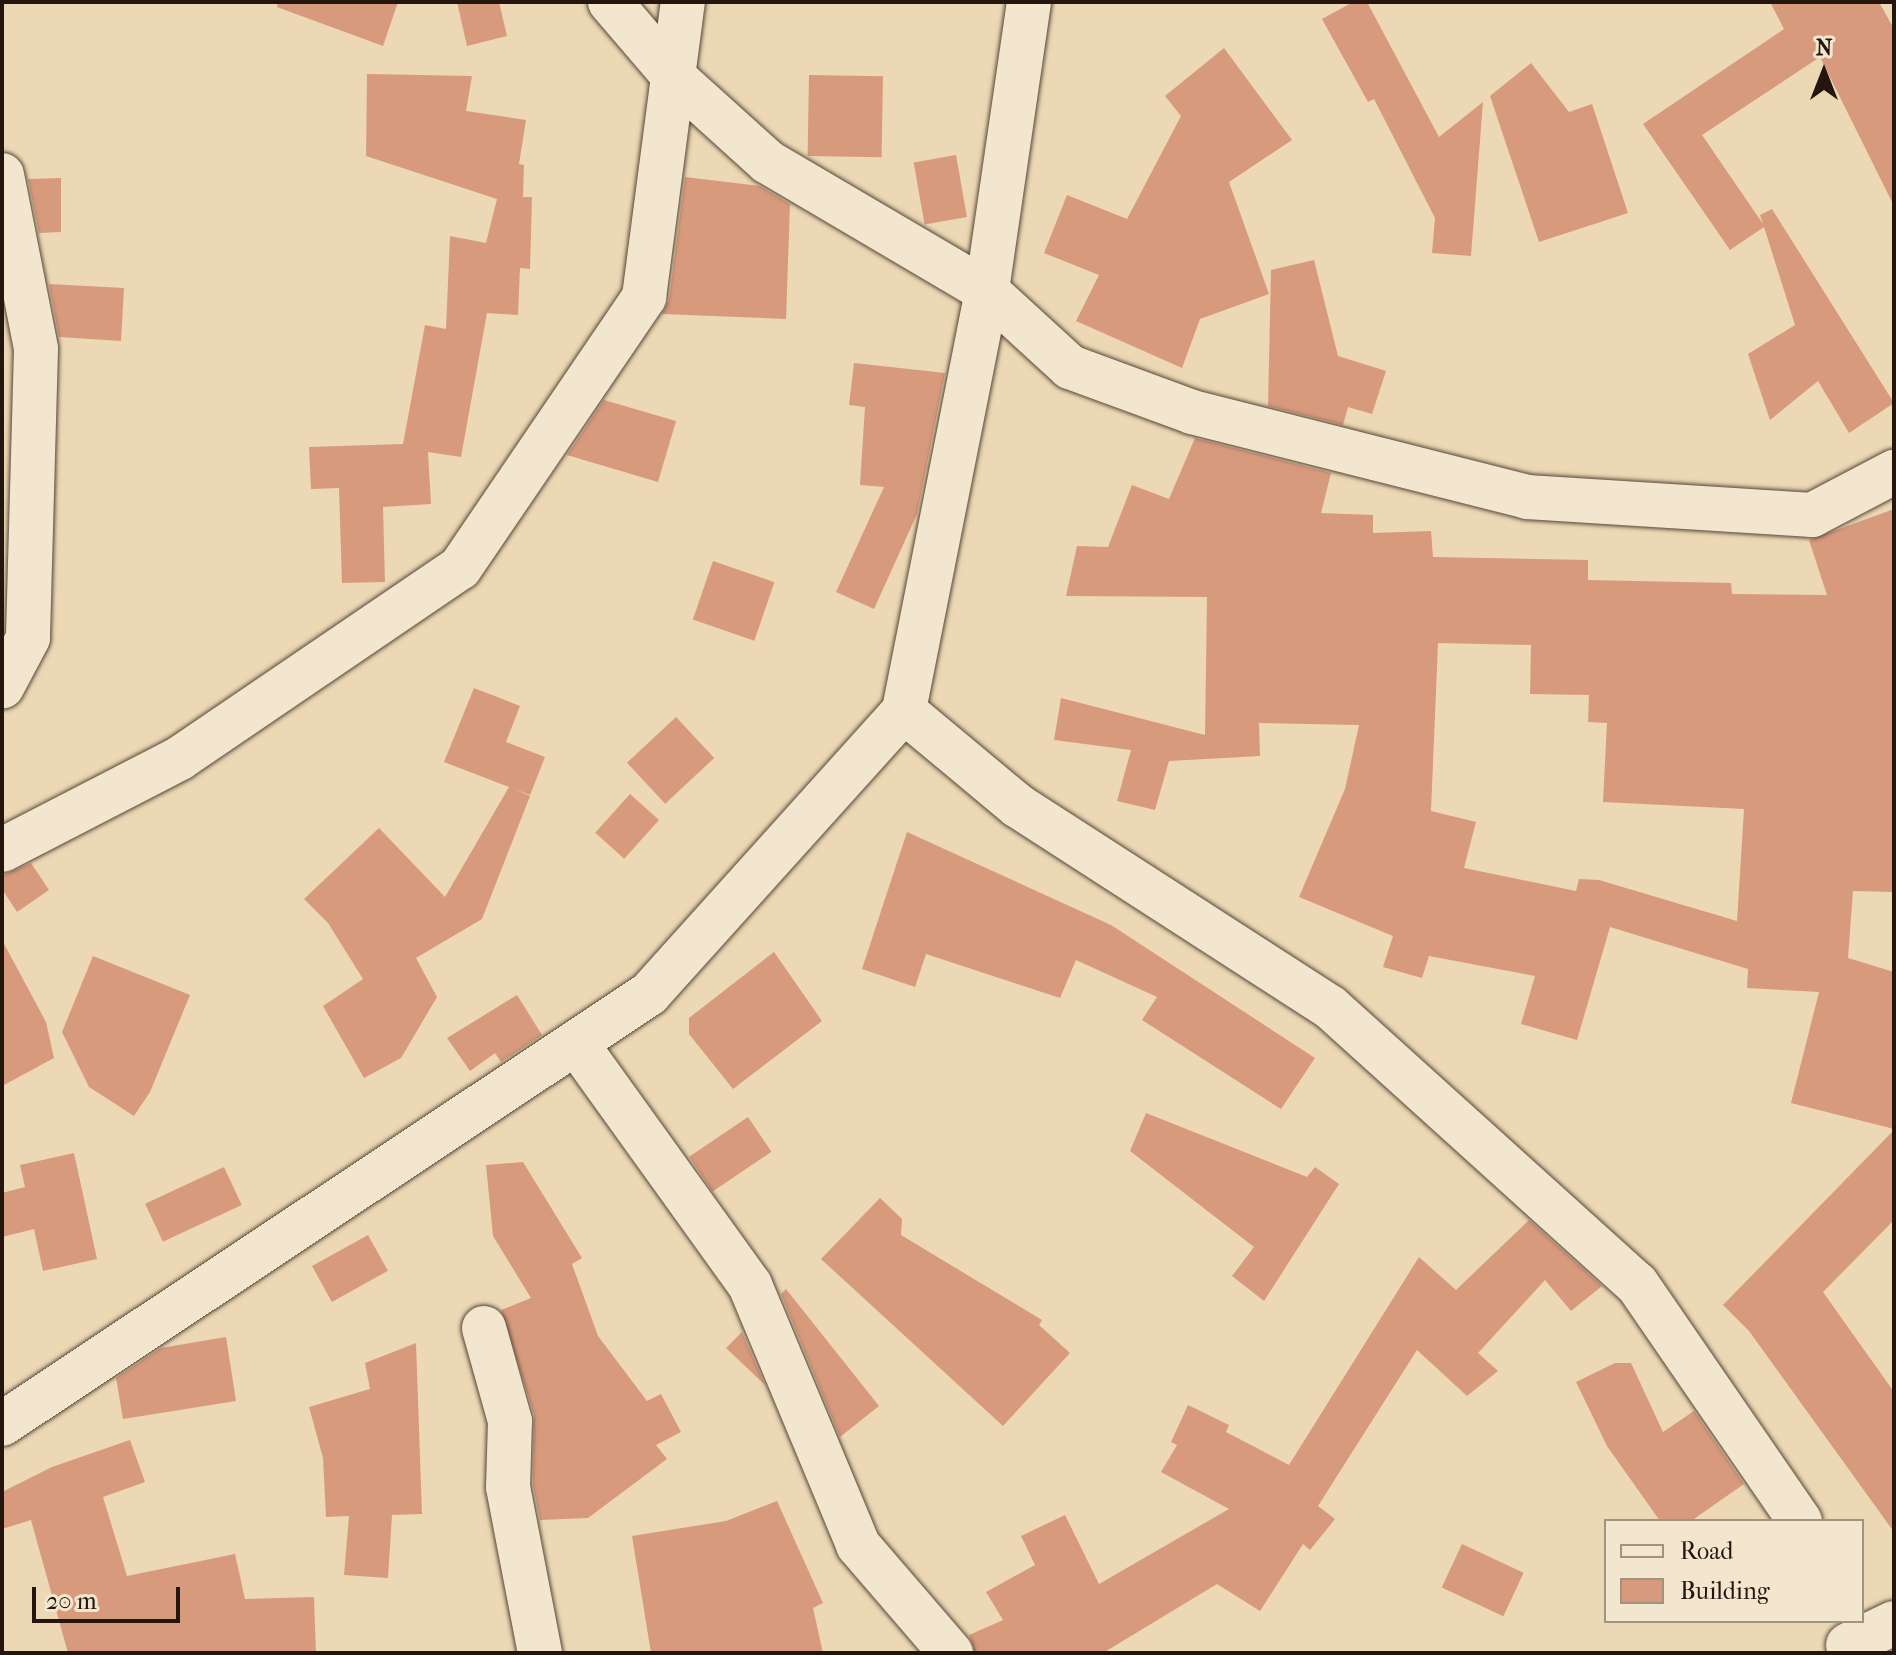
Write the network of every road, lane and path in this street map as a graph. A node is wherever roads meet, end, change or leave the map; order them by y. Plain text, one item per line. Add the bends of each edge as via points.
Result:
1 (610, 2) edge
2 (683, 2) edge
3 (1029, 2) edge
4 (676, 79) junction
5 (2, 175) edge
6 (987, 291) junction
7 (1894, 472) edge
8 (2, 687) edge
9 (904, 711) junction
10 (2, 850) edge
11 (576, 1043) junction
12 (484, 1328) dead end
13 (2, 1424) edge
14 (1799, 1519) edge
15 (1894, 1623) edge
16 (1845, 1640) edge
17 (540, 1653) edge
18 (951, 1653) edge

1 - 4 street
2 - 4 street
3 - 6 street
4 - 6 street via 768,162
4 - 10 street via 644,297 460,568 180,758
5 - 8 street via 36,349 28,638
6 - 7 street via 1070,367 1192,412 1527,497 1812,515
6 - 9 street
9 - 11 street via 649,994
9 - 14 street via 1018,806 1330,1007 1637,1284
11 - 13 street
11 - 18 street via 750,1285 858,1545
12 - 17 street via 510,1421 508,1487
15 - 16 street

